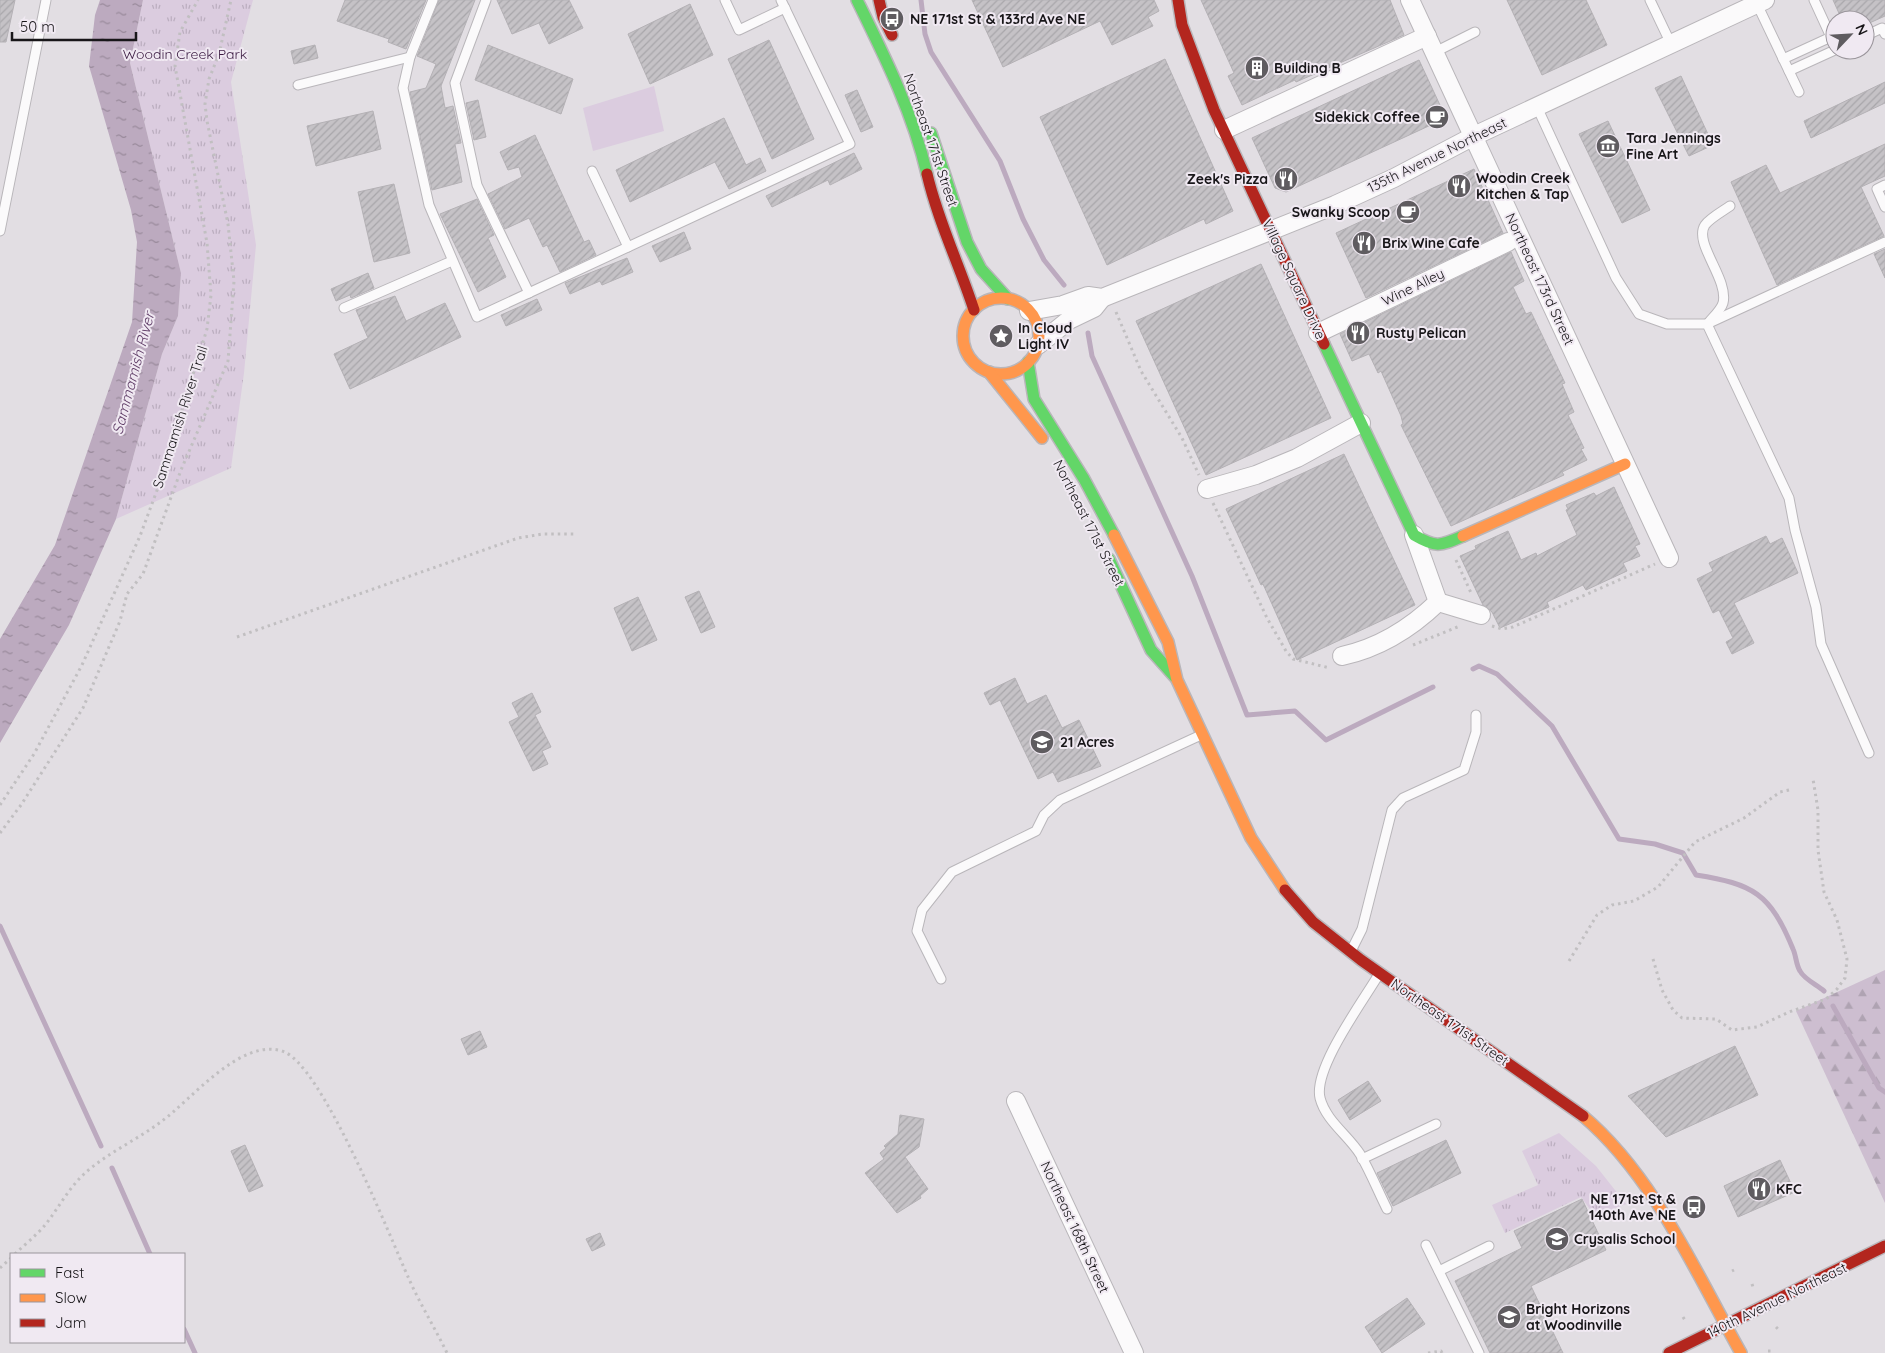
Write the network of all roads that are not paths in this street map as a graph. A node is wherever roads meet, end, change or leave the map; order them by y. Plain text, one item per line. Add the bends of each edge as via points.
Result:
1 (46, 0) edge
2 (433, 0) edge
3 (486, 0) edge
4 (725, 0) edge
5 (857, 0) edge
6 (879, 0) edge
7 (1178, 0) edge
8 (1410, 0) edge
9 (1814, 0) edge
10 (1650, 1) edge
11 (784, 4) edge
12 (1750, 4) edge
13 (1875, 31) edge
14 (1475, 32) dead end
15 (1885, 34) edge
16 (1431, 44) junction
17 (1671, 44) junction
18 (897, 45) dead end
19 (1825, 55) edge
20 (410, 57) junction
21 (1783, 59) junction
22 (1789, 71) junction
23 (298, 85) dead end
24 (1798, 92) dead end
25 (1537, 107) junction
26 (927, 120) dead end
27 (1224, 130) junction
28 (1474, 136) junction
29 (592, 170) dead end
30 (1885, 185) edge
31 (1730, 206) dead end
32 (1885, 207) edge
33 (0, 231) edge
34 (1271, 231) junction
35 (1508, 242) dead end
36 (1885, 242) edge
37 (628, 247) junction
38 (452, 261) junction
39 (529, 293) junction
40 (1102, 298) junction
41 (1008, 299) junction
42 (344, 308) dead end
43 (974, 310) junction
44 (1029, 311) junction
45 (1707, 324) junction
46 (1318, 333) junction
47 (1038, 346) junction
48 (1028, 362) junction
49 (989, 372) junction
50 (1361, 423) junction
51 (1046, 444) dead end
52 (1625, 464) junction
53 (1207, 489) road end
54 (1414, 535) junction
55 (1104, 548) dead end
56 (1669, 558) road end
57 (1438, 602) junction
58 (1482, 618) road end
59 (1338, 662) road end
60 (1177, 680) junction
61 (1476, 715) dead end
62 (1202, 734) junction
63 (1869, 753) dead end
64 (1350, 952) junction
65 (1380, 973) junction
66 (941, 979) dead end
67 (1016, 1101) dead end
68 (1436, 1124) dead end
69 (1362, 1159) junction
70 (1387, 1209) dead end
71 (1426, 1245) dead end
72 (1489, 1246) dead end
73 (1885, 1246) edge
74 (1439, 1272) junction
75 (1726, 1324) junction
76 (1134, 1353) edge
77 (1479, 1353) edge
78 (1669, 1353) edge
79 (1741, 1353) edge

1 - 33 lane
2 - 20 lane
3 - 39 lane via 455,83 477,185
4 - 11 lane via 739,30
5 - 43 main road, Northeast 171st Street via 889,65 919,138 934,203
6 - 18 main road via 883,17
7 - 27 main road, Village Square Drive via 1182,25 1195,63
8 - 16 street, Northeast 173rd Street
9 - 21 lane via 1831,36
10 - 17 lane
11 - 37 lane via 850,144
12 - 17 street, 135th Avenue Northeast
12 - 21 lane
13 - 15 lane via 1882,28
14 - 16 lane
16 - 27 street
16 - 28 street, Northeast 173rd Street
17 - 25 street, 135th Avenue Northeast
19 - 22 lane
20 - 23 lane
20 - 38 lane via 403,88 429,205
21 - 22 lane
22 - 24 lane
25 - 28 street, 135th Avenue Northeast
25 - 45 lane via 1616,278 1639,314 1667,324
26 - 41 main road, Northeast 171st Street via 967,242 981,269
27 - 34 main road, Village Square Drive
28 - 34 street, 135th Avenue Northeast via 1394,178
28 - 52 street, Northeast 173rd Street
29 - 37 lane
30 - 32 lane via 1877,189
31 - 45 lane via 1706,224 1703,232 1723,291 1722,305
34 - 40 street, 135th Avenue Northeast
34 - 46 main road, Village Square Drive
35 - 46 street, Wine Alley
36 - 45 lane
37 - 39 lane
38 - 39 lane via 477,317
38 - 42 lane
40 - 44 street, 135th Avenue Northeast via 1088,296
40 - 47 street, 135th Avenue Northeast via 1094,308 1069,320
41 - 43 main road via 984,302
41 - 44 main road
43 - 49 main road via 963,331 964,344 969,357
44 - 47 main road via 1036,321
45 - 63 lane via 1789,498 1816,607 1821,644
46 - 50 main road, Village Square Drive
47 - 48 main road
48 - 49 main road via 1013,372
48 - 60 main road, Northeast 171st Street via 1034,399 1084,479 1122,550 1168,642
49 - 51 main road, Northeast 171st Street
50 - 53 street via 1297,458 1256,475
50 - 54 main road, Village Square Drive
52 - 54 main road via 1442,545 1431,545
52 - 56 street, Northeast 173rd Street
54 - 57 street
55 - 60 main road, Northeast 171st Street via 1151,650
57 - 58 street
57 - 59 street via 1416,622 1393,636
60 - 62 main road, Northeast 171st Street
61 - 64 lane via 1476,732 1464,770 1403,798 1392,810 1362,929
62 - 64 main road, Northeast 171st Street via 1251,838 1278,882 1313,922
62 - 66 lane via 1060,800 1044,815 1036,831 952,872 922,910 917,931
64 - 65 main road, Northeast 171st Street
65 - 69 lane via 1344,1030 1324,1070 1320,1097 1337,1129
65 - 75 main road, Northeast 171st Street via 1548,1090 1610,1140 1656,1202
67 - 76 street, Northeast 168th Street
68 - 69 lane
69 - 70 lane
71 - 74 lane
72 - 74 lane
73 - 75 main road, 140th Avenue Northeast
74 - 77 lane
75 - 78 main road, 140th Avenue Northeast
75 - 79 main road, Northeast 171st Street

